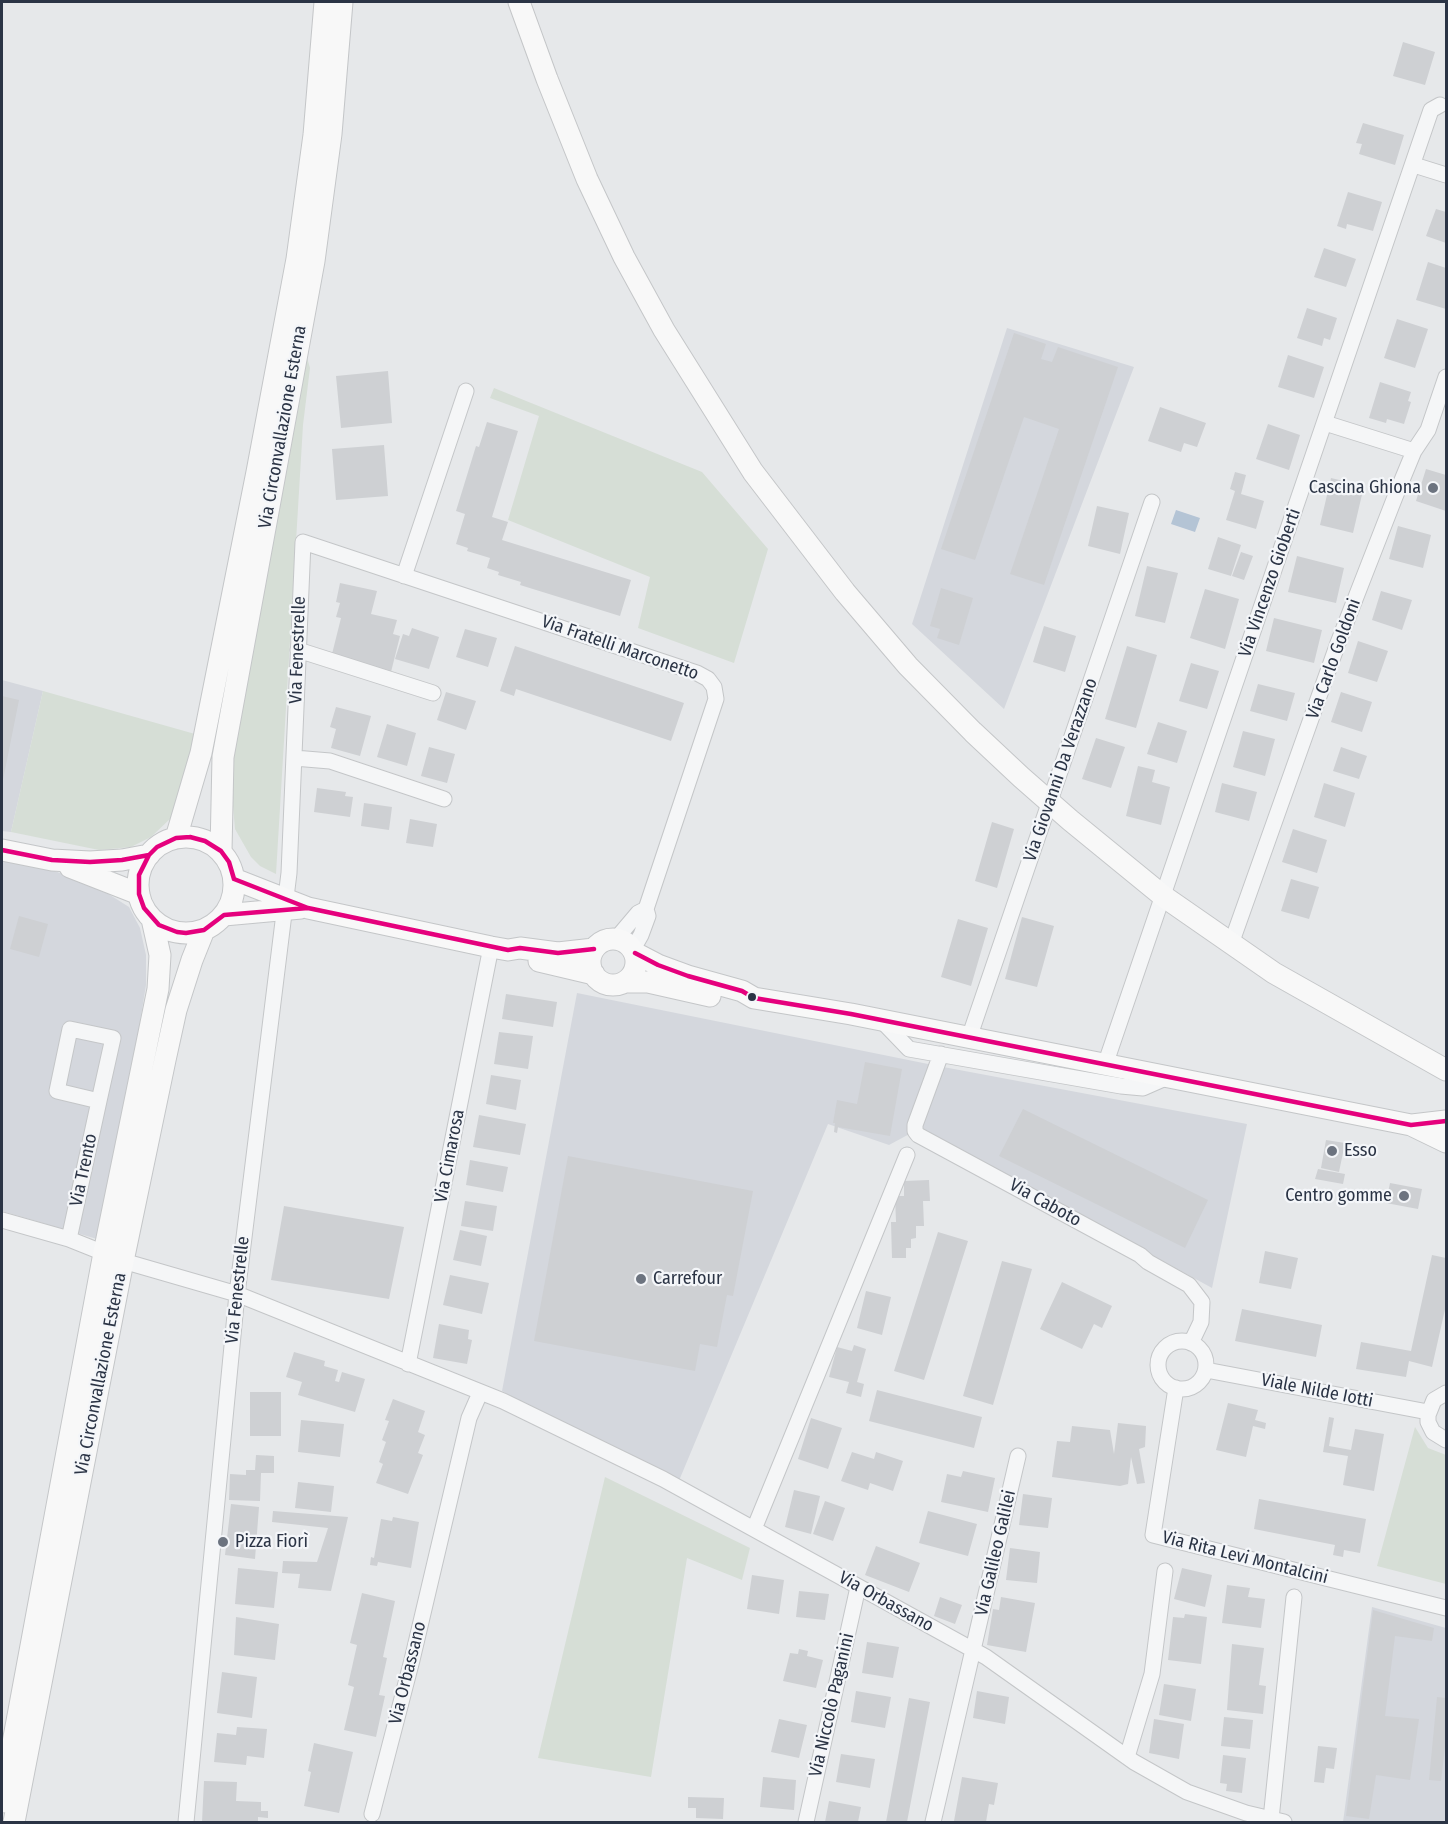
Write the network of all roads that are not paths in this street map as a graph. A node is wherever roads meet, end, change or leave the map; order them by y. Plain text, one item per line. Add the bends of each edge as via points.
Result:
1 (325, 2) edge
2 (342, 2) edge
3 (519, 2) edge
4 (1440, 105) dead end
5 (1414, 165) junction
6 (1446, 175) edge
7 (1446, 377) edge
8 (466, 391) dead end
9 (1325, 423) junction
10 (1414, 451) junction
11 (1152, 502) dead end
12 (303, 542) joint
13 (404, 576) junction
14 (298, 650) junction
15 (433, 693) dead end
16 (294, 758) junction
17 (444, 799) dead end
18 (1049, 802) junction
19 (176, 838) junction
20 (2, 850) edge
21 (221, 851) junction
22 (149, 855) junction
23 (52, 860) junction
24 (234, 879) junction
25 (139, 894) junction
26 (1163, 896) junction
27 (284, 904) junction
28 (224, 915) junction
29 (152, 919) junction
30 (204, 930) junction
31 (1231, 944) junction
32 (628, 947) junction
33 (500, 949) junction
34 (594, 949) junction
35 (594, 974) junction
36 (625, 982) junction
37 (754, 998) junction
38 (882, 1021) junction
39 (969, 1038) junction
40 (941, 1054) junction
41 (1105, 1065) junction
42 (1446, 1070) edge
43 (1168, 1077) junction
44 (99, 1101) junction
45 (1446, 1121) edge
46 (1411, 1125) junction
47 (1446, 1142) edge
48 (907, 1155) dead end
49 (2, 1220) edge
50 (69, 1239) junction
51 (114, 1257) junction
52 (237, 1294) junction
53 (1191, 1343) junction
54 (408, 1364) junction
55 (1206, 1370) junction
56 (1176, 1388) junction
57 (480, 1393) junction
58 (1446, 1394) edge
59 (1428, 1412) junction
60 (1446, 1440) edge
61 (1017, 1456) dead end
62 (754, 1529) junction
63 (1165, 1571) dead end
64 (858, 1587) junction
65 (1294, 1597) dead end
66 (1446, 1608) edge
67 (974, 1650) junction
68 (1127, 1757) junction
69 (2, 1802) edge
70 (372, 1814) dead end
71 (1277, 1821) edge
72 (14, 1822) edge
73 (186, 1822) edge
74 (806, 1822) edge
75 (933, 1822) edge

1 - 19 main road, Via Circonvallazione Esterna via 314,135 297,259 201,753
2 - 21 main road, Via Circonvallazione Esterna via 331,134 314,261 223,758
3 - 18 main road via 569,135 624,257 664,330 753,472 845,592 908,666
4 - 5 street, Via Vincenzo Gioberti via 1431,110
5 - 6 street
5 - 9 street, Via Vincenzo Gioberti
7 - 10 street, Via Carlo Goldoni via 1428,430
8 - 13 street
9 - 10 street
9 - 26 street, Via Vincenzo Gioberti
10 - 31 street, Via Carlo Goldoni via 1338,643
11 - 18 street, Via Giovanni Da Verazzano
12 - 13 street, Via Fratelli Marconetto
12 - 14 street, Via Fenestrelle
13 - 32 street, Via Fratelli Marconetto via 697,673 714,687 716,699 646,909 648,916 641,935
14 - 15 street
14 - 16 street, Via Fenestrelle
16 - 17 street via 330,761
16 - 27 street, Via Fenestrelle
18 - 26 main road
18 - 39 street, Via Giovanni Da Verazzano
19 - 21 main road via 206,841
19 - 22 main road
20 - 23 main road
21 - 24 main road, Via Circonvallazione Esterna
22 - 23 main road via 90,862
22 - 25 main road via 139,875
23 - 25 main road
24 - 27 main road
24 - 28 main road via 234,895
25 - 29 main road, Via Circonvallazione Esterna
26 - 31 main road
26 - 41 street, Via Vincenzo Gioberti
27 - 28 main road
27 - 33 main road
27 - 52 street, Via Fenestrelle
28 - 30 main road
29 - 30 main road via 177,932
29 - 51 main road, Via Circonvallazione Esterna via 160,955 158,989
30 - 51 main road, Via Circonvallazione Esterna via 176,1010
31 - 42 main road via 1274,973
32 - 34 main road via 604,941
32 - 36 main road via 636,959 635,970
32 - 37 main road via 658,965
33 - 34 main road via 558,953
33 - 35 main road via 517,957
33 - 54 street, Via Cimarosa
34 - 35 main road via 590,962
35 - 36 main road via 608,984
36 - 37 main road via 648,982 740,1002
37 - 38 main road
38 - 39 main road
38 - 40 street via 909,1049
39 - 41 main road
40 - 43 street via 1121,1086 1143,1088
40 - 53 street, Via Caboto via 915,1125 918,1135 1189,1285 1202,1302 1201,1322
41 - 43 main road
43 - 46 main road
44 - 44 street, Via Trento via 113,1038 70,1029 57,1091
44 - 50 street, Via Trento
45 - 46 main road
46 - 47 main road
48 - 62 street
49 - 50 street
50 - 51 street
51 - 52 street, Via Orbassano
51 - 69 main road, Via Circonvallazione Esterna
51 - 72 main road, Via Circonvallazione Esterna
52 - 54 street, Via Orbassano
52 - 73 street, Via Fenestrelle
53 - 55 street via 1203,1353
53 - 56 street via 1171,1344 1158,1360 1160,1375
54 - 57 street, Via Orbassano
55 - 56 street via 1197,1384
55 - 59 street, Viale Nilde Iotti
56 - 66 street, Via Rita Levi Montalcini via 1153,1535
57 - 62 street, Via Orbassano via 663,1479
57 - 70 street, Via Orbassano via 469,1418
58 - 59 street via 1434,1400
59 - 60 street via 1433,1432
61 - 67 street, Via Galileo Galilei
62 - 64 street, Via Orbassano
63 - 68 street via 1152,1674
64 - 67 street, Via Orbassano
64 - 74 street, Via Niccolò Paganini
65 - 71 street
67 - 68 street, Via Orbassano
67 - 75 street, Via Galileo Galilei
68 - 71 street, Via Orbassano via 1188,1792

